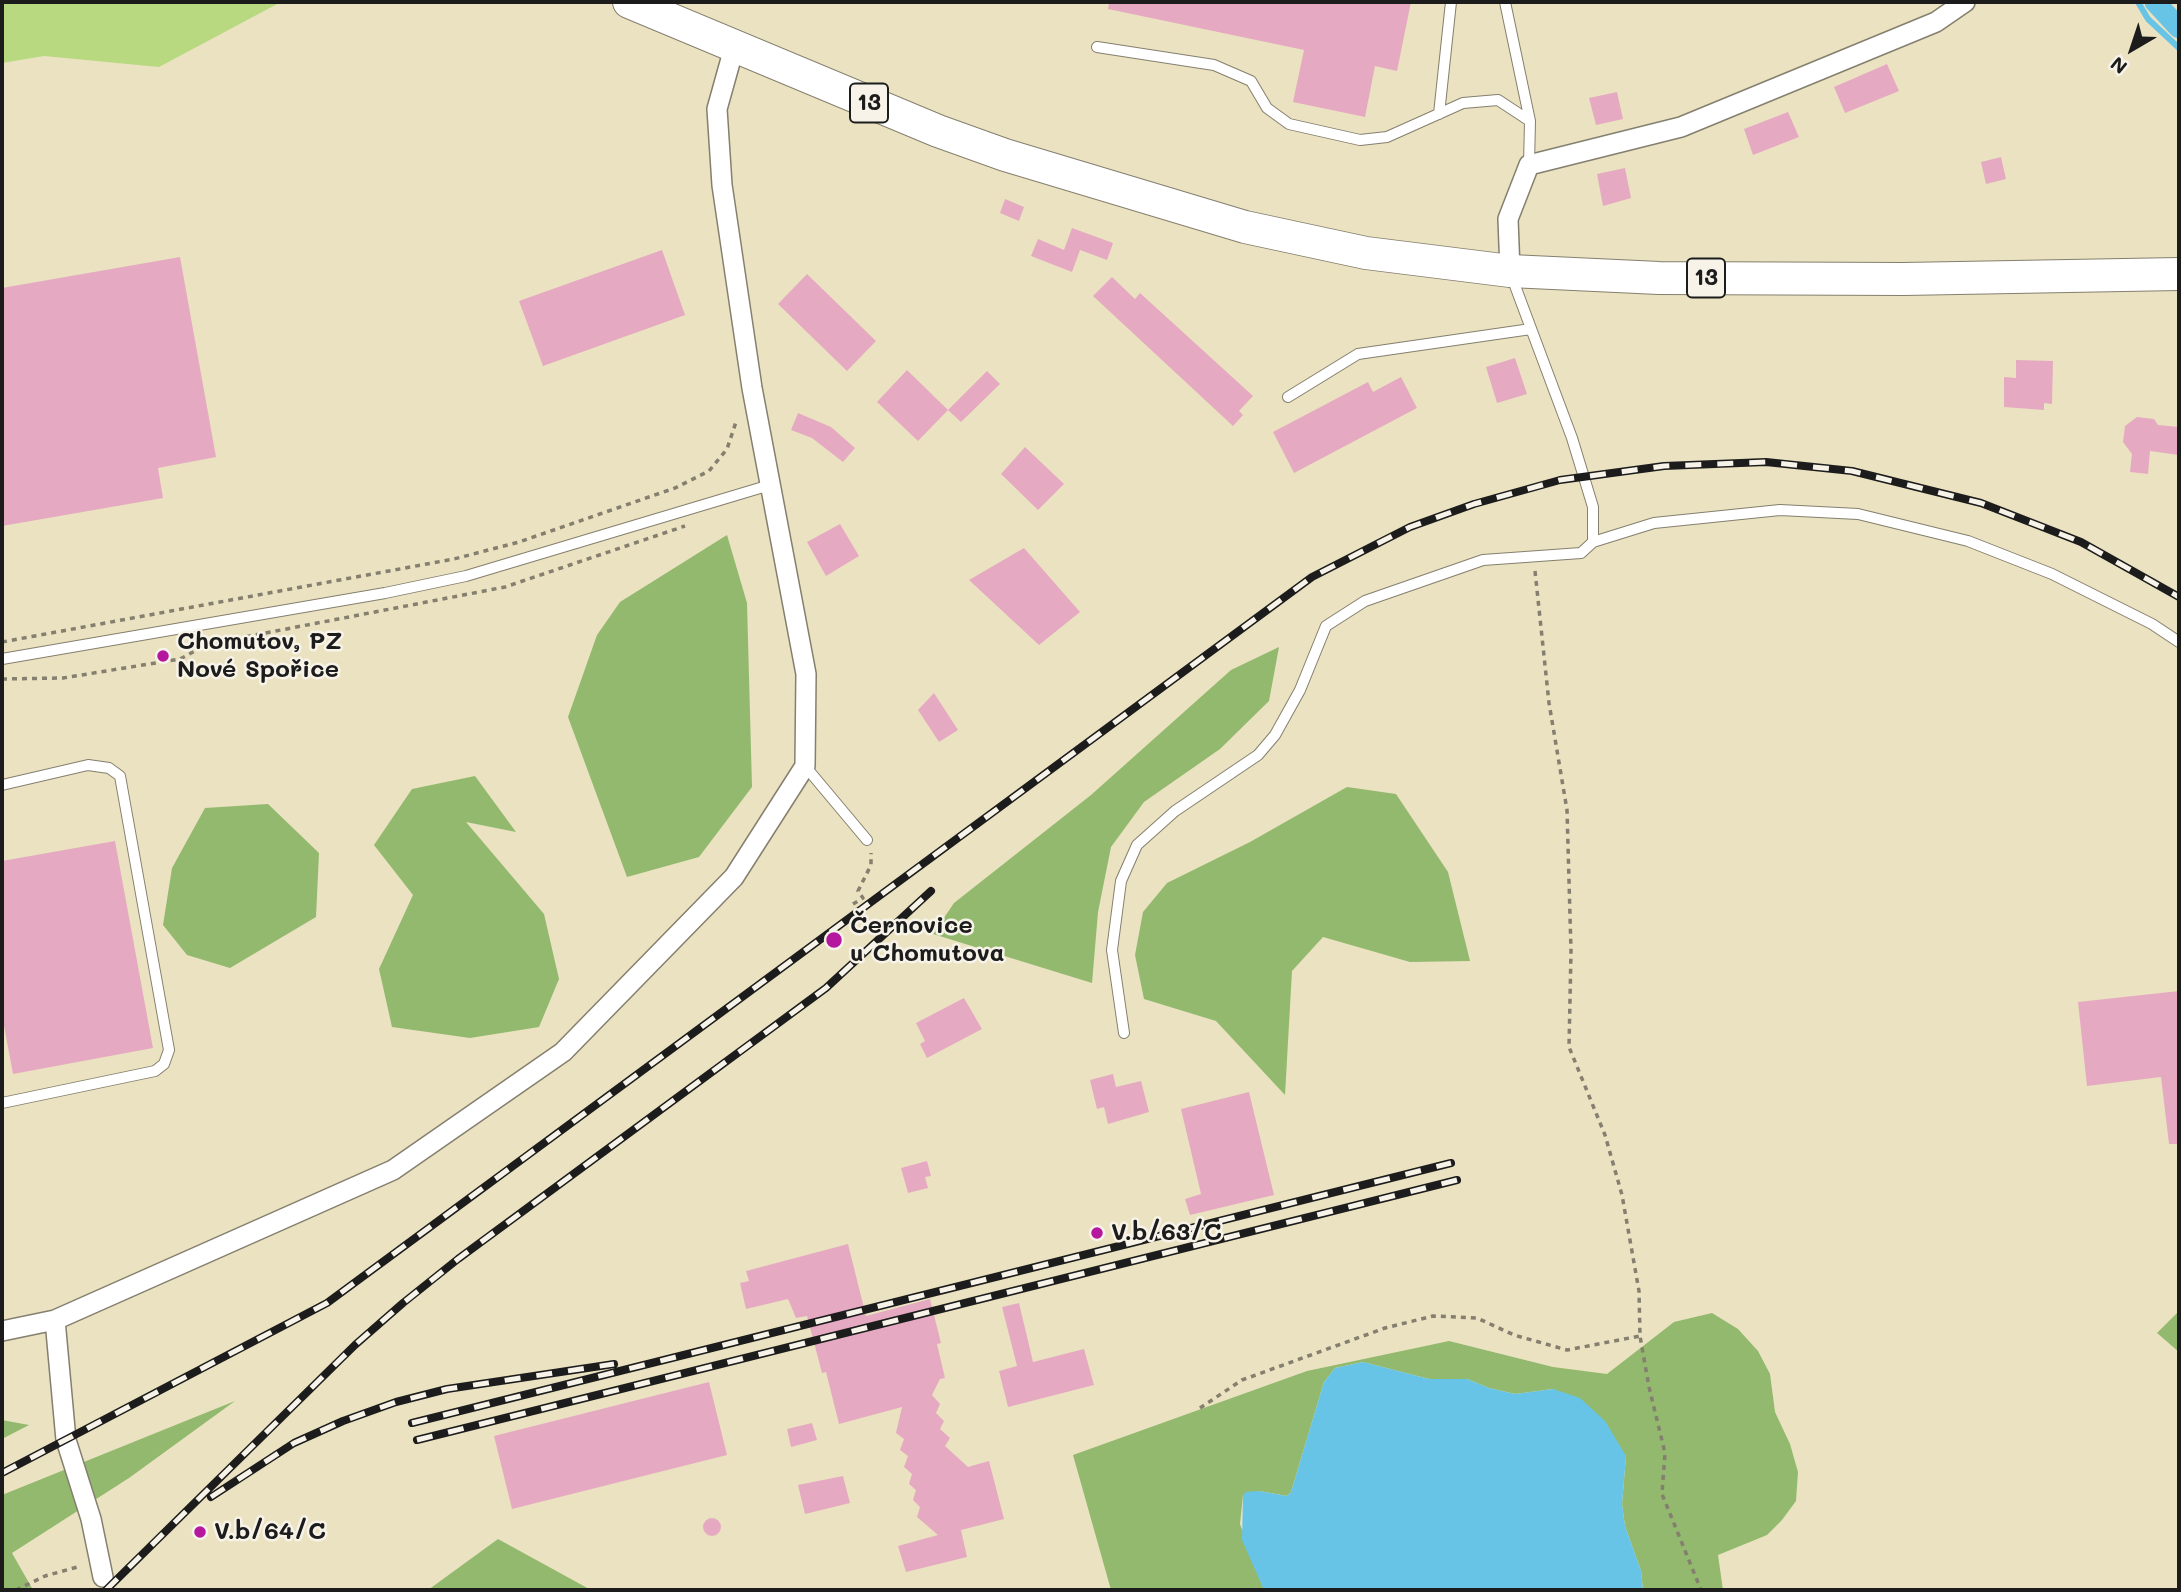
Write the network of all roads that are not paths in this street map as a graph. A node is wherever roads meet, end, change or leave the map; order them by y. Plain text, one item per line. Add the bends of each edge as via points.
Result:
1 (629, 2) edge
2 (1451, 2) edge
3 (1505, 2) edge
4 (1965, 2) edge
5 (1097, 47) dead end
6 (734, 48) junction
7 (1439, 114) junction
8 (1530, 121) junction
9 (1529, 165) junction
10 (1510, 271) junction
11 (2179, 274) edge
12 (1531, 329) junction
13 (1288, 397) dead end
14 (770, 485) junction
15 (1593, 542) junction
16 (2179, 642) edge
17 (2, 659) edge
18 (805, 766) junction
19 (2, 785) edge
20 (867, 840) road end
21 (1124, 1033) dead end
22 (2, 1103) edge
23 (55, 1320) junction
24 (2, 1331) edge
25 (102, 1569) road end

1 - 6 main road, 13
2 - 7 lane
3 - 8 lane
4 - 9 street via 1936,22 1681,127
5 - 7 lane via 1214,65 1251,80 1267,108 1289,124 1360,140 1387,137
6 - 10 main road, 13 via 939,131 1245,227 1366,253
6 - 14 street via 717,109 722,185
7 - 8 lane via 1463,103 1498,100
8 - 9 lane
9 - 10 street via 1508,219
10 - 11 main road, 13 via 1673,278
10 - 12 lane
12 - 13 lane via 1359,354
12 - 15 lane via 1593,507
14 - 17 lane via 466,576
14 - 18 street via 806,674
15 - 16 lane via 1654,523 1780,510 1858,514 1968,541 2016,560 2152,624
15 - 21 lane via 1581,553 1483,560 1365,601 1326,626 1300,690 1258,755 1175,811 1137,845 1121,881 1112,950
18 - 20 lane
18 - 23 street via 734,877 563,1052 393,1170
19 - 22 lane via 88,765 108,768 120,776 169,1050 164,1064 155,1071
23 - 24 street
23 - 25 street via 66,1440

